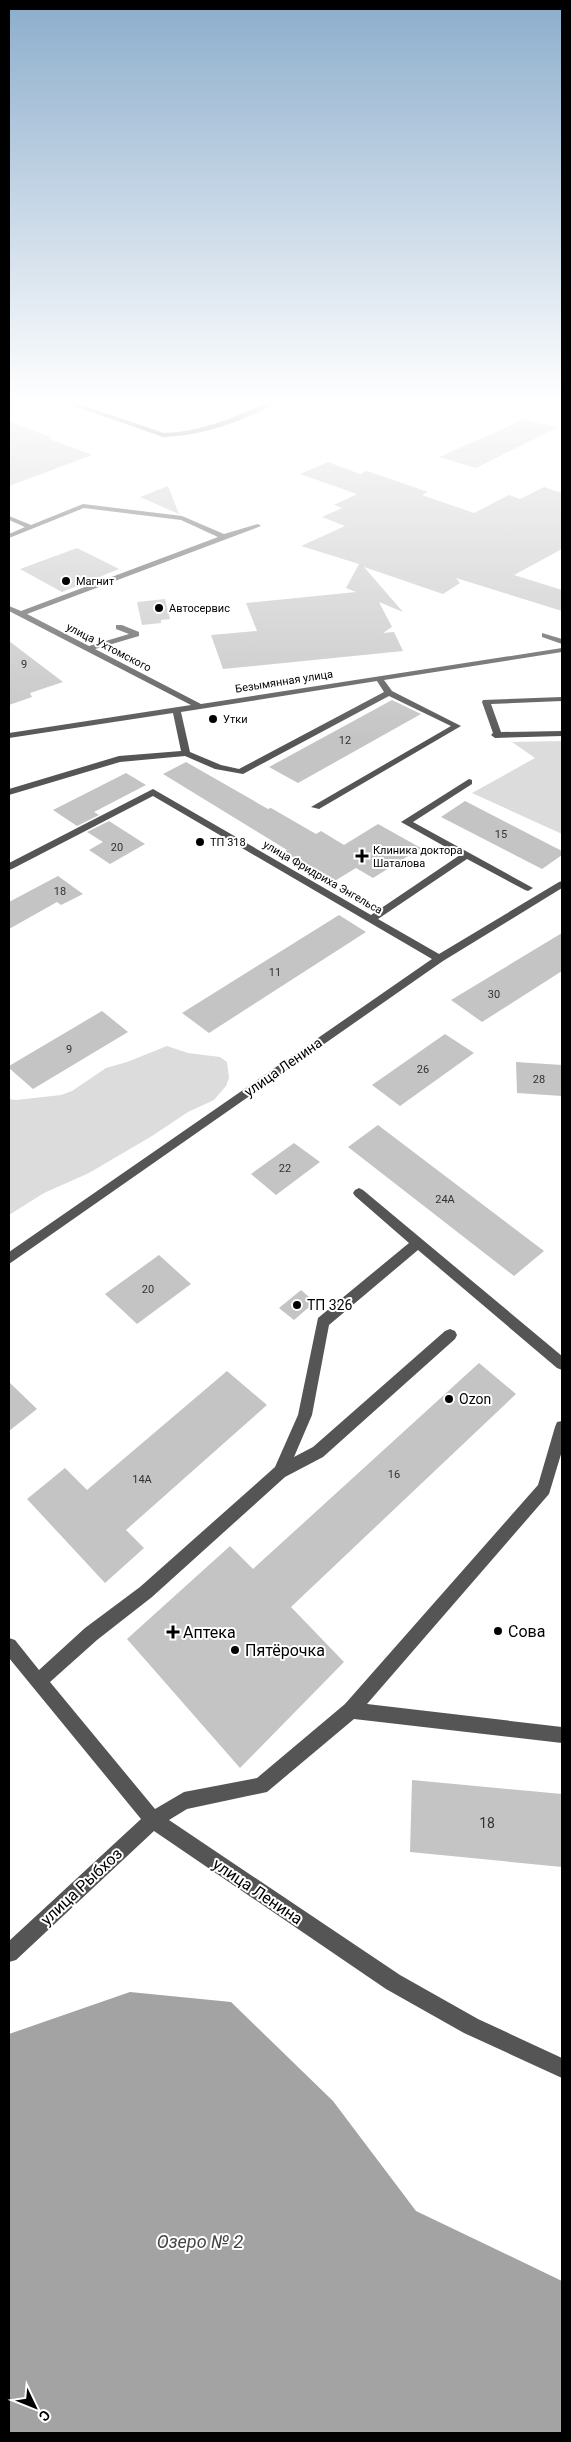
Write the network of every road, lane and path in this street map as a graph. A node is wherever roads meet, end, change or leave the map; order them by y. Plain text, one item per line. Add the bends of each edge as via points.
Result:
1 (63, 514) edge
2 (149, 514) edge
3 (9, 518) edge
4 (258, 526) dead end
5 (30, 527) junction
6 (9, 536) edge
7 (224, 537) junction
8 (9, 608) edge
9 (20, 614) junction
10 (119, 626) dead end
11 (545, 635) dead end
12 (562, 642) edge
13 (89, 649) junction
14 (562, 650) edge
15 (379, 678) junction
16 (389, 693) junction
17 (562, 699) edge
18 (199, 706) junction
19 (176, 710) junction
20 (562, 734) edge
21 (9, 736) edge
22 (186, 753) junction
23 (470, 782) dead end
24 (9, 792) edge
25 (316, 807) dead end
26 (467, 855) junction
27 (9, 868) edge
28 (562, 884) edge
29 (528, 888) dead end
30 (371, 919) junction
31 (440, 959) junction
32 (359, 1193) dead end
33 (418, 1243) junction
34 (9, 1259) edge
35 (450, 1335) dead end
36 (556, 1353) edge
37 (562, 1364) edge
38 (562, 1427) edge
39 (280, 1472) junction
40 (9, 1646) edge
41 (38, 1682) junction
42 (351, 1710) junction
43 (562, 1735) edge
44 (153, 1820) junction
45 (9, 1953) edge
46 (562, 2068) edge

1 - 5 street
2 - 7 street via 182,518
3 - 5 street
4 - 7 street
5 - 6 street
7 - 9 street
8 - 9 street, улица Ухтомского
9 - 13 street, улица Ухтомского
10 - 13 street via 136,634
11 - 12 street
13 - 18 street, улица Ухтомского
14 - 15 street, Безымянная улица
15 - 16 street
15 - 18 street, Безымянная улица
16 - 22 street via 240,772 218,767
16 - 25 street via 458,726
17 - 20 street via 486,702 496,735
18 - 19 street, Безымянная улица
19 - 21 street, Безымянная улица
19 - 22 street
22 - 24 street via 119,759
23 - 26 street via 406,822
26 - 29 street
26 - 30 street
27 - 30 street, улица Фридриха Энгельса via 152,792
28 - 31 street, улица Ленина
30 - 31 street, улица Фридриха Энгельса
31 - 34 street, улица Ленина
32 - 33 street
33 - 36 street
33 - 39 street via 323,1322 305,1415
35 - 39 street via 318,1452
36 - 37 street
38 - 42 street, улица Рыбхоз via 544,1489
39 - 41 street via 146,1592
40 - 41 street, улица Ленина
41 - 44 street, улица Ленина
42 - 43 street
42 - 44 street, улица Рыбхоз via 261,1786 184,1801
44 - 45 street, улица Рыбхоз
44 - 46 street, улица Ленина via 393,1982 471,2026

